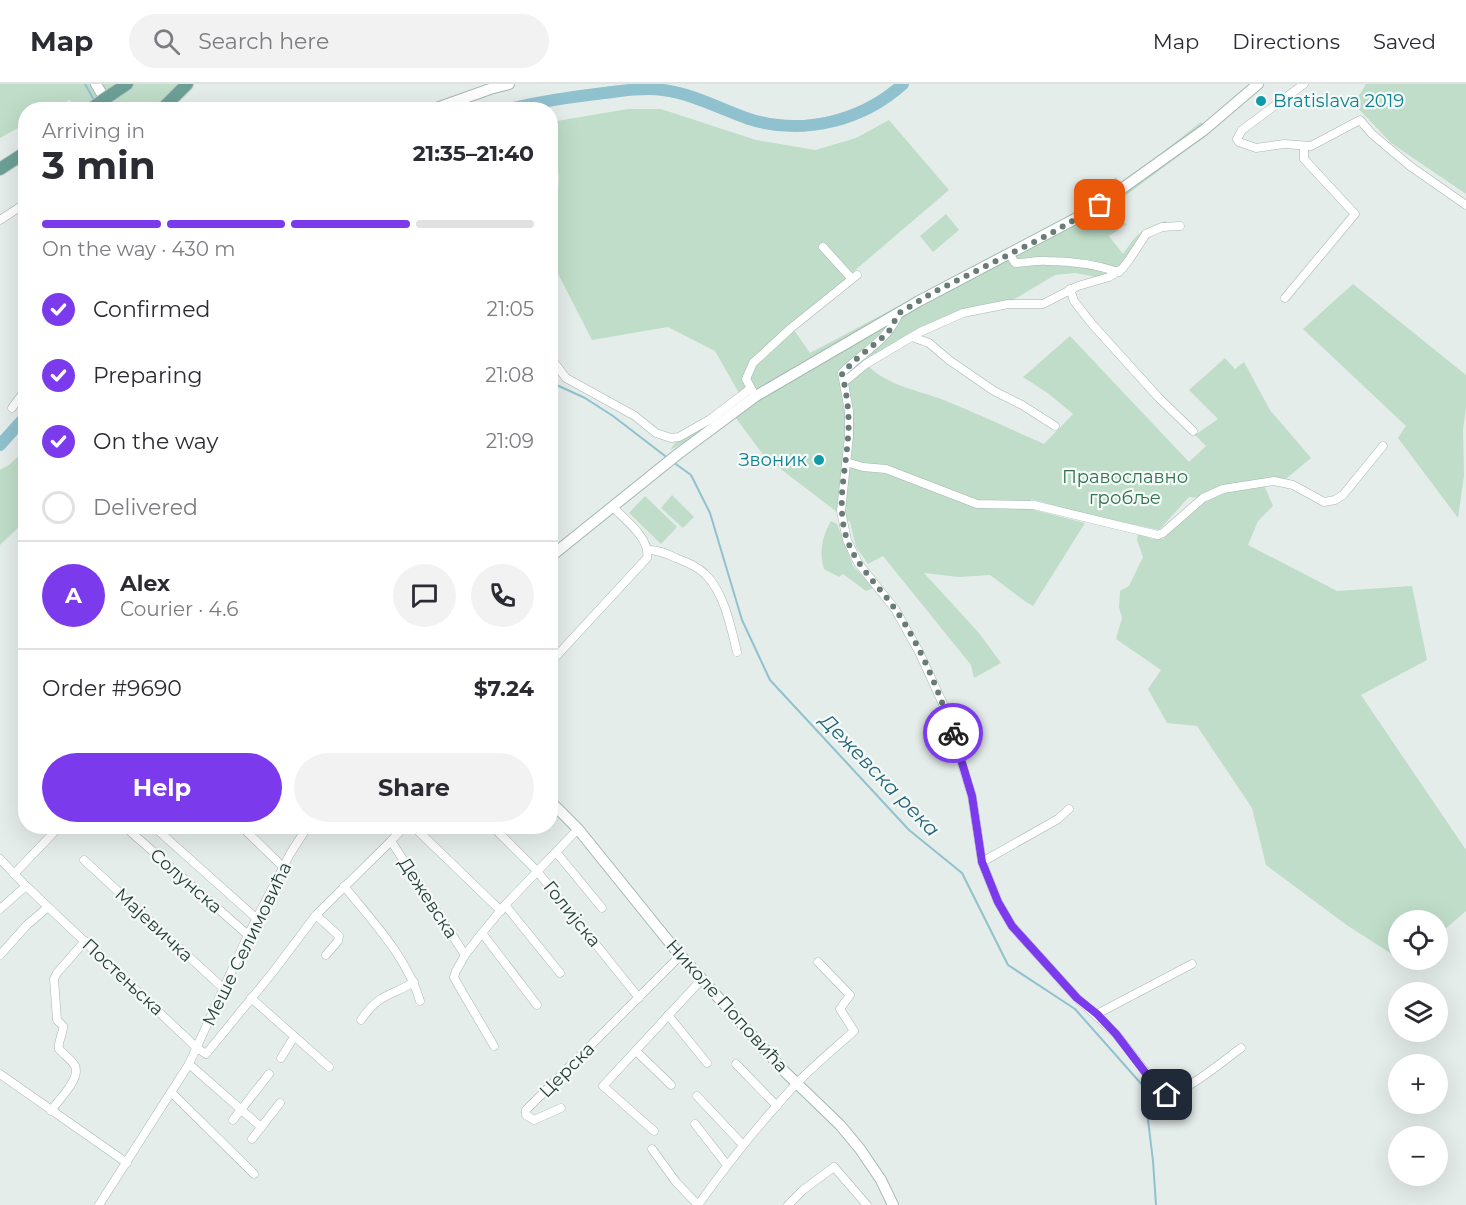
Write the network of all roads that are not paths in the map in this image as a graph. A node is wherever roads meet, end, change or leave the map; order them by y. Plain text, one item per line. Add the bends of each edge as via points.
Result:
1 (96, 84) edge
2 (126, 84) edge
3 (172, 84) edge
4 (187, 84) edge
5 (509, 84) edge
6 (1258, 84) edge
7 (1304, 84) edge
8 (100, 102) edge
9 (106, 102) edge
10 (167, 102) edge
11 (169, 102) edge
12 (452, 102) edge
13 (1300, 147) junction
14 (18, 157) edge
15 (0, 169) edge
16 (1466, 205) edge
17 (18, 208) edge
18 (0, 220) edge
19 (1180, 226) dead end
20 (823, 248) dead end
21 (1010, 255) junction
22 (1119, 272) junction
23 (1070, 290) junction
24 (1285, 298) dead end
25 (899, 313) junction
26 (912, 337) junction
27 (558, 368) edge
28 (844, 381) junction
29 (753, 392) junction
30 (18, 400) edge
31 (12, 408) dead end
32 (1055, 426) dead end
33 (1193, 431) dead end
34 (1383, 446) dead end
35 (846, 462) junction
36 (613, 507) junction
37 (649, 550) junction
38 (558, 551) edge
39 (737, 652) dead end
40 (558, 654) edge
41 (558, 809) edge
42 (1070, 809) dead end
43 (578, 829) junction
44 (52, 834) edge
45 (133, 834) edge
46 (162, 834) edge
47 (249, 834) edge
48 (303, 834) edge
49 (398, 834) edge
50 (422, 834) edge
51 (500, 834) edge
52 (391, 841) junction
53 (556, 852) junction
54 (0, 859) edge
55 (84, 860) dead end
56 (982, 862) junction
57 (283, 867) junction
58 (537, 871) junction
59 (14, 874) junction
60 (26, 886) junction
61 (344, 886) junction
62 (48, 907) junction
63 (503, 908) junction
64 (602, 908) dead end
65 (0, 909) edge
66 (316, 915) junction
67 (256, 918) junction
68 (482, 933) junction
69 (248, 935) junction
70 (85, 941) junction
71 (0, 955) edge
72 (326, 955) dead end
73 (465, 955) junction
74 (681, 955) junction
75 (818, 962) dead end
76 (1192, 964) dead end
77 (560, 973) dead end
78 (702, 979) junction
79 (414, 982) junction
80 (224, 989) junction
81 (251, 998) junction
82 (639, 998) junction
83 (420, 1000) dead end
84 (537, 1005) dead end
85 (1097, 1014) junction
86 (668, 1015) junction
87 (361, 1020) dead end
88 (294, 1037) junction
89 (494, 1046) dead end
90 (197, 1048) junction
91 (1241, 1048) dead end
92 (636, 1052) junction
93 (281, 1058) dead end
94 (707, 1063) dead end
95 (189, 1064) junction
96 (736, 1064) dead end
97 (329, 1067) dead end
98 (0, 1074) edge
99 (269, 1074) dead end
100 (797, 1083) junction
101 (671, 1085) dead end
102 (171, 1092) junction
103 (697, 1096) dead end
104 (280, 1103) dead end
105 (777, 1106) junction
106 (561, 1108) dead end
107 (241, 1110) junction
108 (51, 1111) junction
109 (233, 1120) dead end
110 (696, 1124) dead end
111 (261, 1127) junction
112 (654, 1131) dead end
113 (252, 1139) dead end
114 (742, 1145) junction
115 (652, 1149) dead end
116 (127, 1163) junction
117 (727, 1165) junction
118 (254, 1174) dead end
119 (99, 1205) edge
120 (698, 1205) edge
121 (788, 1205) edge
122 (867, 1205) edge
123 (893, 1205) edge

1 - 9 main road
2 - 8 main road, bridge
3 - 10 main road
4 - 11 main road
5 - 12 main road
6 - 21 main road via 1204,130 1115,195
7 - 13 street via 1242,130 1237,139 1256,148 1284,144
13 - 16 street via 1320,142 1360,120 1410,166
13 - 24 street via 1304,159 1355,214
14 - 15 main road
17 - 18 street
19 - 22 street via 1162,227 1146,234
20 - 29 street via 855,277 753,363 746,376
21 - 22 street via 1018,263 1059,261
21 - 25 main road
22 - 23 street
23 - 26 street via 1043,304 1008,304 968,311
23 - 33 street via 1092,324
25 - 28 street via 888,333 842,374
25 - 29 main road
26 - 28 street
26 - 32 street via 929,343 994,391
27 - 29 street via 566,378 671,438 679,437
28 - 35 street via 849,411
29 - 36 main road
30 - 31 street
34 - 35 street via 1335,500 1324,502 1293,485 1274,482 1223,489 1203,498 1158,536 1034,505 977,504 886,469
35 - 56 street via 841,511 847,540 858,563 895,609 943,704 972,796
36 - 37 street
36 - 38 main road
37 - 39 street via 694,566 710,580
37 - 40 street via 647,558
41 - 43 main road, Николе Поповића
42 - 56 street
43 - 53 street, Голијска
43 - 74 main road, Николе Поповића
44 - 59 street
45 - 69 street, Солунска
46 - 67 street
47 - 57 street
48 - 57 street, Меше Селимовића
49 - 52 street, Дежевска
50 - 63 street, Дежевска
51 - 58 street
52 - 61 street, Дежевска
52 - 73 street, Дежевска
53 - 58 street, Голијска
53 - 64 street, Голијска
54 - 59 street, Постењска
55 - 80 street, Мајевичка
56 - 85 street via 1012,926 1077,998
57 - 67 street, Меше Селимовића
58 - 63 street, Голијска
58 - 82 street, Голијска
59 - 60 street, Постењска
60 - 62 street, Постењска
60 - 65 street
61 - 66 street, Дежевска
61 - 79 street via 380,930
62 - 70 street, Постењска
62 - 71 street
63 - 68 street, Голијска
63 - 77 street
66 - 72 street via 339,936
66 - 81 street, Дежевска
67 - 69 street, Меше Селимовића
68 - 73 street, Голијска
68 - 84 street
69 - 80 street, Меше Селимовића
70 - 90 street, Постењска
70 - 108 street via 54,979 57,1020 64,1030 58,1045 75,1066 76,1074
73 - 89 street, Голијска via 454,977
74 - 78 main road, Николе Поповића
74 - 82 street, Церска
75 - 100 street, Николе Поповића via 850,995 840,1009 854,1031
76 - 85 street
78 - 86 street
78 - 100 main road, Николе Поповића
79 - 83 street
79 - 87 street via 378,999
80 - 90 street, Меше Селимовића
81 - 88 street
81 - 90 street, Дежевска via 208,1053
82 - 106 street, Церска via 526,1110 526,1115 534,1120
85 - 91 street via 1167,1095 1189,1086
86 - 92 street
86 - 94 street
88 - 93 street
88 - 97 street
90 - 95 street, Меше Селимовића
92 - 101 street
92 - 112 street via 603,1086
95 - 102 street, Меше Селимовића
95 - 107 street
96 - 105 street
98 - 108 street
99 - 107 street
100 - 105 street
100 - 123 main road via 860,1149
102 - 116 street, Меше Селимовића
102 - 118 street
103 - 114 street
104 - 111 street
105 - 114 street
107 - 109 street
107 - 111 street
108 - 116 street
110 - 117 street
111 - 113 street
114 - 117 street
115 - 120 street
116 - 119 street, Меше Селимовића
117 - 120 street
121 - 122 street via 834,1167

